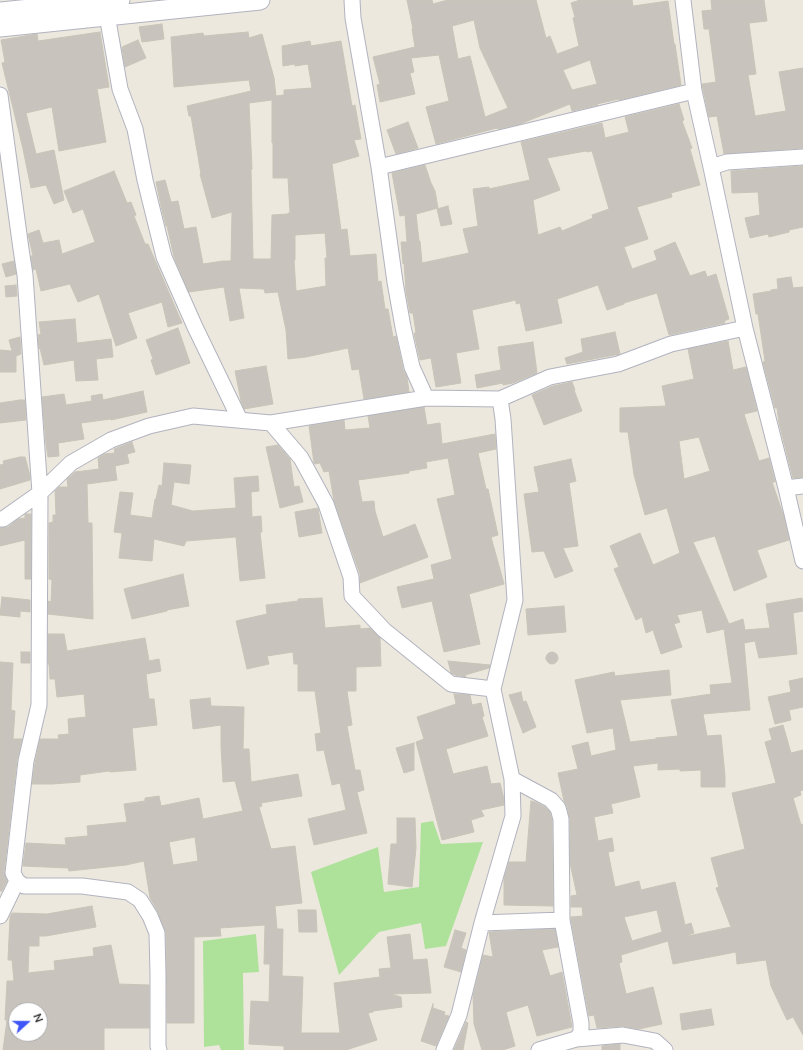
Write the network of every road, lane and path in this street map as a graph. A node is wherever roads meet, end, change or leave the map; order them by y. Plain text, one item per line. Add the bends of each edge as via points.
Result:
1 (120, 0) edge
2 (260, 0) edge
3 (352, 0) edge
4 (683, 0) edge
5 (0, 12) edge
6 (107, 15) junction
7 (0, 26) edge
8 (694, 91) junction
9 (0, 96) edge
10 (803, 157) edge
11 (379, 167) junction
12 (711, 168) junction
13 (745, 328) junction
14 (426, 398) junction
15 (500, 399) junction
16 (240, 420) junction
17 (271, 423) junction
18 (803, 486) edge
19 (786, 488) junction
20 (40, 493) junction
21 (0, 519) edge
22 (803, 561) edge
23 (493, 689) junction
24 (512, 779) junction
25 (16, 881) junction
26 (0, 916) edge
27 (562, 920) junction
28 (482, 923) junction
29 (576, 1039) junction
30 (159, 1050) edge
31 (444, 1050) edge
32 (539, 1050) edge
33 (665, 1050) edge

1 - 5 street
2 - 6 street
3 - 11 street
4 - 8 street
6 - 7 street
6 - 16 street via 120,89 135,129 164,257
8 - 11 street
8 - 12 street
9 - 20 street via 25,275
10 - 12 street via 727,162
11 - 14 street via 403,327 412,367
12 - 13 street
13 - 15 street via 672,344 618,364 550,377
13 - 19 street
14 - 15 street
14 - 17 street
15 - 23 street via 515,600
16 - 17 street
16 - 20 street via 193,416 149,426 110,440 71,463
17 - 23 street via 301,458 326,504 351,577 352,596 384,630 451,684
18 - 19 street
19 - 22 street
20 - 21 street
20 - 25 street via 38,705 26,761 13,873
23 - 24 street
24 - 27 street via 551,800 558,808 561,819
24 - 28 street via 513,816
25 - 26 street
25 - 30 street via 24,886 82,886 128,892 140,900 150,916 156,933
27 - 28 street
27 - 29 street via 581,1023 581,1033
28 - 31 street via 459,1014
29 - 32 street
29 - 33 street via 623,1035 655,1041

